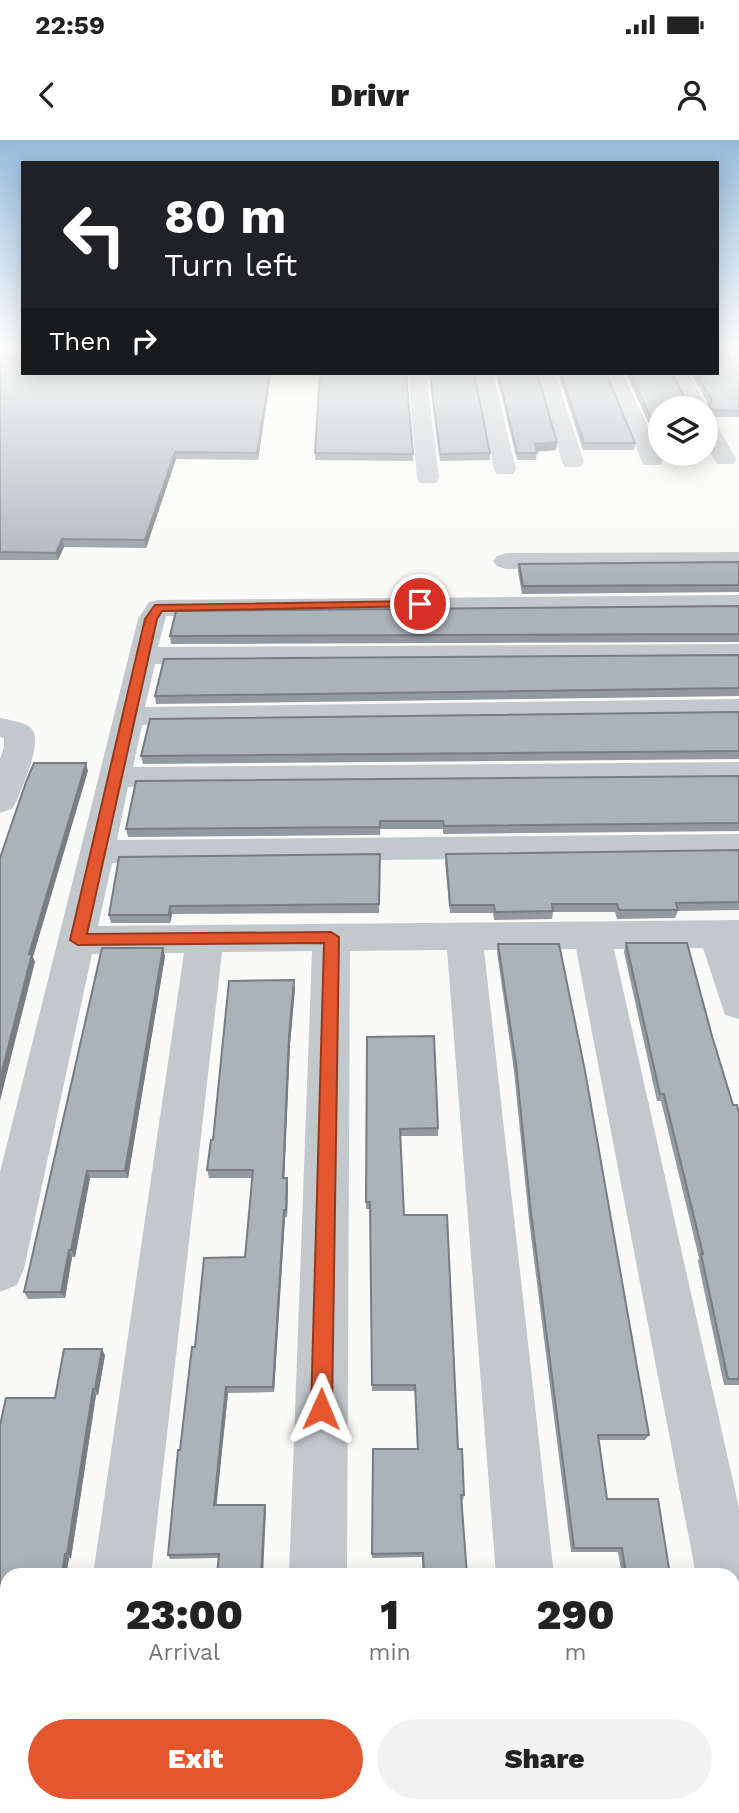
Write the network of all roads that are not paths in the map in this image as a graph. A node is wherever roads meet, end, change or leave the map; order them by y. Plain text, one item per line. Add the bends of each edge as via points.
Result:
1 (422, 425) edge
2 (496, 425) edge
3 (562, 425) edge
4 (637, 425) edge
5 (718, 446) edge
6 (648, 451) edge
7 (725, 459) dead end
8 (573, 462) dead end
9 (505, 468) dead end
10 (428, 478) dead end
11 (739, 559) edge
12 (506, 561) dead end
13 (739, 603) edge
14 (739, 652) edge
15 (143, 656) junction
16 (739, 708) edge
17 (130, 716) junction
18 (0, 727) edge
19 (739, 772) edge
20 (116, 777) junction
21 (0, 802) edge
22 (739, 845) edge
23 (98, 852) junction
24 (728, 934) edge
25 (592, 935) junction
26 (464, 936) junction
27 (331, 937) junction
28 (205, 938) junction
29 (78, 940) junction
30 (739, 1004) edge
31 (0, 1269) edge
32 (123, 1568) edge
33 (318, 1568) edge
34 (524, 1568) edge
35 (724, 1568) edge

1 - 10 street
2 - 9 street
3 - 8 street
4 - 6 street
5 - 7 street
11 - 12 street
13 - 15 street via 177,606 159,608 151,619
14 - 15 street
15 - 17 street
16 - 17 street
17 - 20 street
18 - 21 street via 19,733 20,747
19 - 20 street
20 - 23 street
22 - 23 street
23 - 29 street
24 - 25 street
24 - 30 street
25 - 26 street
25 - 35 street
26 - 27 street
26 - 34 street
27 - 28 street
27 - 33 street
28 - 29 street
28 - 32 street
29 - 31 street

